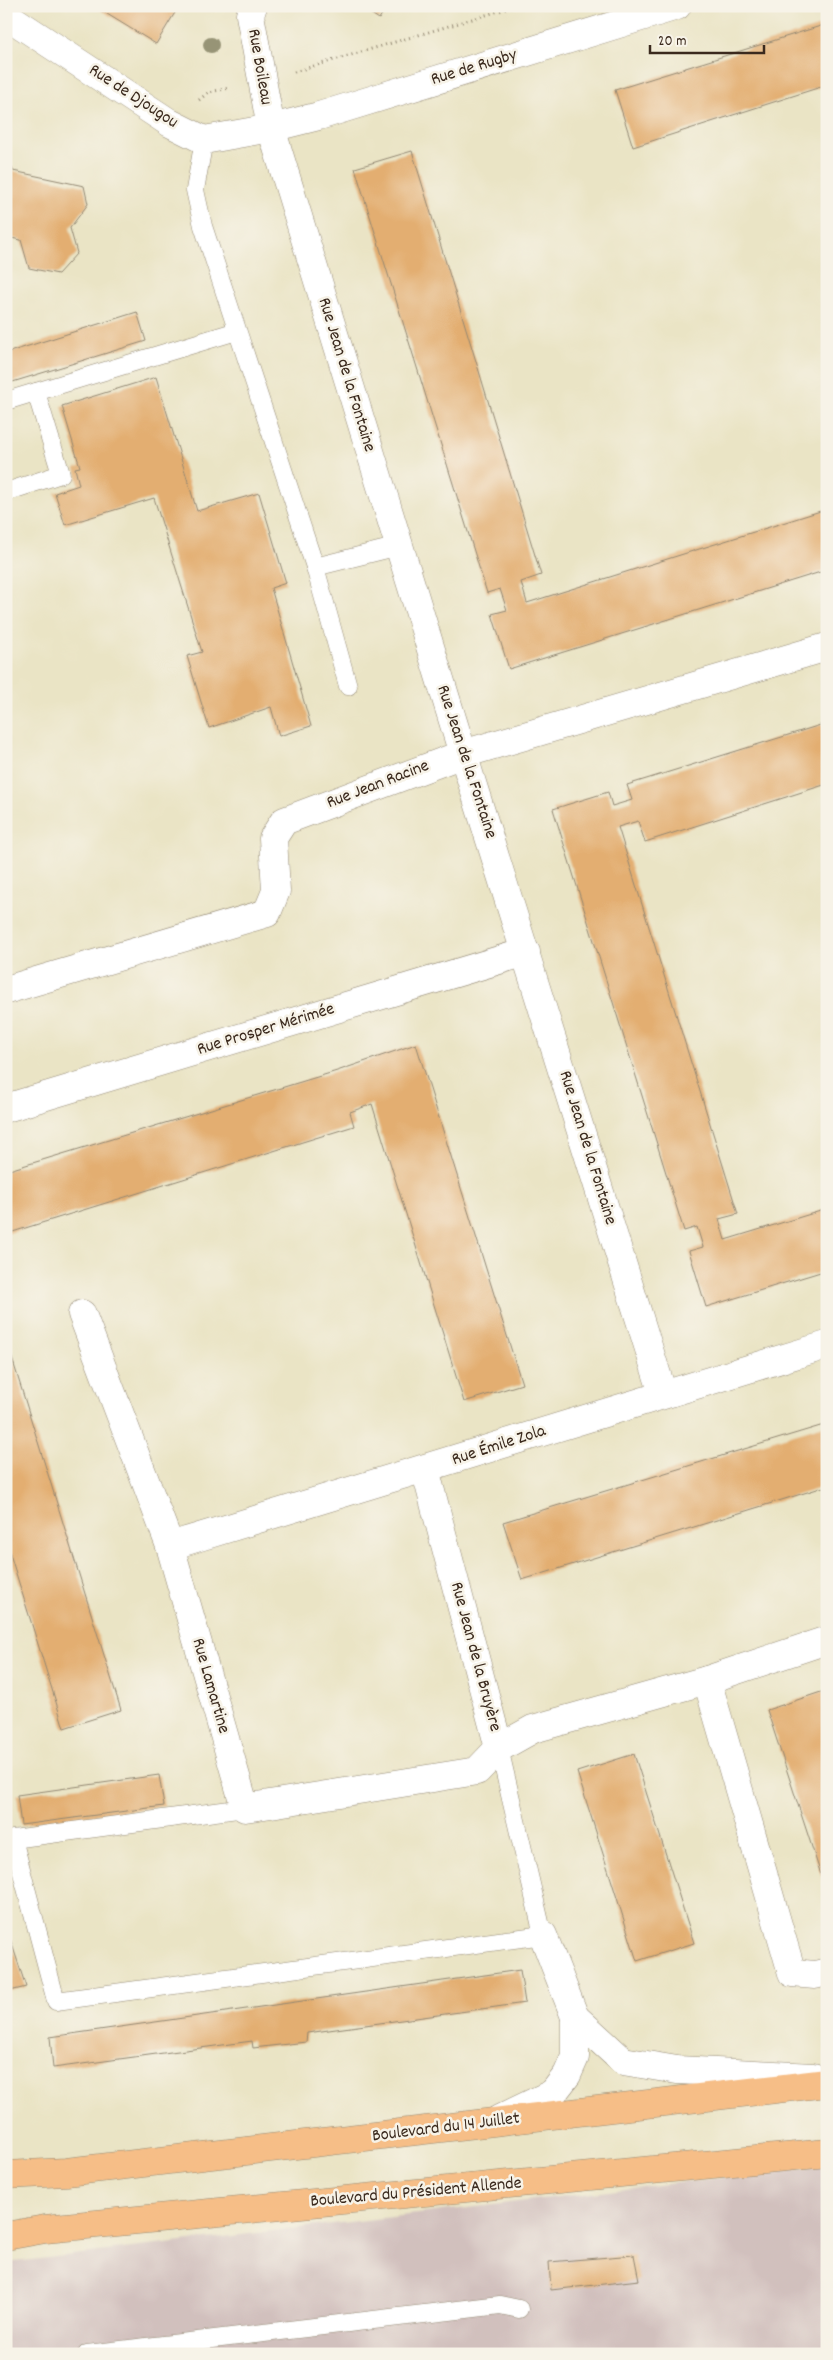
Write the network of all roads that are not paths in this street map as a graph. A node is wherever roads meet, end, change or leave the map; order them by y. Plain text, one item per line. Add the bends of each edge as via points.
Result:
1 (253, 6) edge
2 (677, 6) edge
3 (6, 14) edge
4 (271, 128) junction
5 (204, 140) junction
6 (237, 330) junction
7 (36, 392) junction
8 (6, 401) edge
9 (6, 492) edge
10 (398, 546) junction
11 (315, 566) junction
12 (827, 647) edge
13 (348, 686) dead end
14 (463, 754) junction
15 (526, 952) junction
16 (6, 990) edge
17 (6, 1108) edge
18 (82, 1314) dead end
19 (827, 1345) edge
20 (663, 1394) junction
21 (425, 1469) junction
22 (170, 1546) junction
23 (827, 1640) edge
24 (707, 1680) junction
25 (500, 1748) junction
26 (245, 1808) junction
27 (543, 1935) junction
28 (827, 1972) edge
29 (575, 2018) junction
30 (827, 2078) edge
31 (827, 2083) edge
32 (491, 2123) junction
33 (827, 2153) edge
34 (6, 2175) edge
35 (6, 2236) edge
36 (518, 2309) dead end
37 (87, 2354) edge

1 - 4 street, Rue Boileau via 250,15
2 - 4 street, Rue de Rugby
3 - 5 street, Rue de Djougou via 170,123
4 - 5 street
4 - 10 street, Rue Jean de la Fontaine
5 - 6 lane via 196,190 202,226
6 - 7 lane
6 - 11 lane
7 - 8 lane
7 - 9 lane via 61,474
10 - 11 lane
10 - 14 street, Rue Jean de la Fontaine
11 - 13 lane
12 - 14 street, Rue Jean Racine
14 - 15 street, Rue Jean de la Fontaine
14 - 16 street, Rue Jean Racine via 284,821 273,838 276,891 267,913
15 - 17 street, Rue Prosper Mérimée
15 - 20 street, Rue Jean de la Fontaine
18 - 22 street, Rue Lamartine
19 - 20 street, Rue Émile Zola
20 - 21 street, Rue Émile Zola
21 - 22 street, Rue Émile Zola
21 - 25 street, Rue Jean de la Bruyère
22 - 26 street, Rue Lamartine
23 - 24 street, Rue Jean de la Bruyère
24 - 25 street, Rue Jean de la Bruyère via 533,1729
24 - 28 street via 792,1973 815,1975
25 - 26 street via 477,1770
25 - 27 lane
26 - 27 lane via 13,1839 56,2001
27 - 29 street
29 - 30 street via 623,2061 676,2070
29 - 32 street via 575,2057 567,2075 553,2093
31 - 32 main road, Boulevard du 14 Juillet
32 - 34 main road, Boulevard du 14 Juillet via 66,2172
33 - 35 main road, Boulevard du Président Allende via 55,2228
36 - 37 lane via 500,2305

